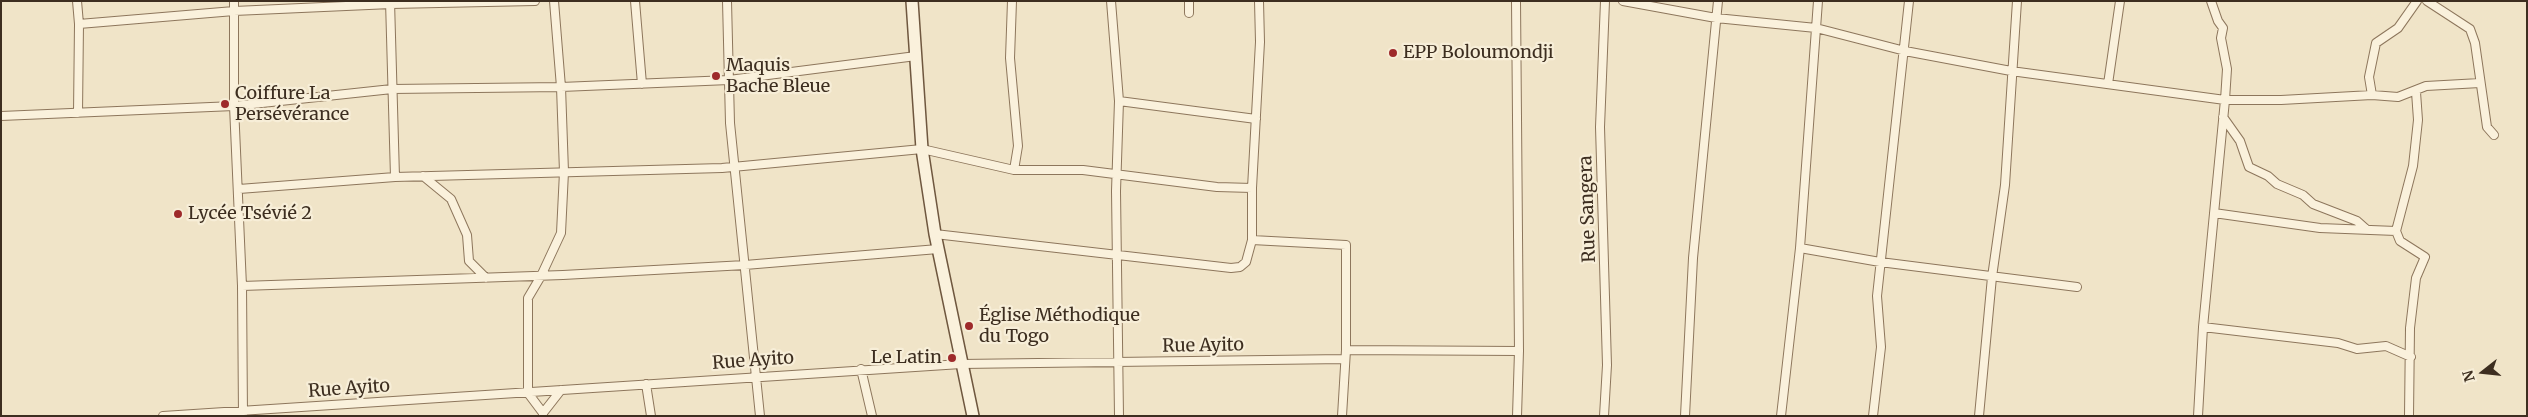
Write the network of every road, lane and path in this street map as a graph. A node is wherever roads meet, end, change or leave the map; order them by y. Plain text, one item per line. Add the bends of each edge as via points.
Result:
1 (77, 1) edge
2 (234, 1) edge
3 (535, 1) edge
4 (554, 1) edge
5 (635, 1) edge
6 (727, 1) edge
7 (912, 1) edge
8 (1012, 1) edge
9 (1111, 1) edge
10 (1189, 1) edge
11 (1259, 1) edge
12 (1516, 1) edge
13 (1605, 1) edge
14 (1623, 1) edge
15 (1718, 1) edge
16 (1818, 1) edge
17 (1910, 1) edge
18 (2017, 1) edge
19 (2120, 1) edge
20 (2211, 1) edge
21 (2417, 1) edge
22 (2427, 1) edge
23 (390, 3) edge
24 (234, 11) junction
25 (1189, 13) dead end
26 (1716, 18) junction
27 (79, 24) junction
28 (1816, 28) junction
29 (1905, 51) junction
30 (916, 56) junction
31 (2011, 70) junction
32 (729, 80) junction
33 (2480, 83) junction
34 (642, 84) junction
35 (2108, 84) junction
36 (561, 88) junction
37 (392, 89) junction
38 (2416, 92) junction
39 (2372, 95) junction
40 (2224, 100) junction
41 (1120, 102) junction
42 (234, 106) junction
43 (78, 113) junction
44 (1, 116) edge
45 (2223, 117) junction
46 (1256, 119) junction
47 (2494, 135) dead end
48 (922, 149) junction
49 (734, 167) junction
50 (1014, 170) junction
51 (564, 172) junction
52 (423, 176) junction
53 (1116, 176) junction
54 (396, 177) junction
55 (1252, 188) junction
56 (239, 189) junction
57 (2214, 213) junction
58 (2366, 229) junction
59 (2396, 231) junction
60 (935, 234) junction
61 (1252, 240) junction
62 (1800, 248) junction
63 (938, 249) junction
64 (1116, 256) junction
65 (1880, 262) junction
66 (745, 265) junction
67 (541, 276) junction
68 (1992, 277) junction
69 (486, 278) junction
70 (242, 286) junction
71 (2077, 287) dead end
72 (2203, 327) junction
73 (1346, 350) junction
74 (1519, 351) junction
75 (2411, 357) junction
76 (1345, 359) junction
77 (1117, 362) junction
78 (961, 364) junction
79 (861, 369) junction
80 (755, 376) junction
81 (646, 384) junction
82 (562, 390) junction
83 (528, 393) junction
84 (243, 414) edge
85 (543, 414) edge
86 (163, 416) edge
87 (651, 416) edge
88 (760, 416) edge
89 (872, 416) edge
90 (973, 416) edge
91 (1119, 416) edge
92 (1342, 416) edge
93 (1518, 416) edge
94 (1604, 416) edge
95 (1685, 416) edge
96 (1781, 416) edge
97 (1873, 416) edge
98 (1979, 416) edge
99 (2198, 416) edge
100 (2409, 416) edge

1 - 27 street
2 - 24 street
3 - 23 street
4 - 36 street
5 - 34 street
6 - 32 street
7 - 30 street
8 - 50 street via 1010,58 1018,146
9 - 41 street
10 - 25 street
11 - 46 street
12 - 74 street
13 - 94 street, Rue Sangera via 1600,127 1606,325
14 - 26 street
15 - 26 street
16 - 28 street
17 - 29 street
18 - 31 street
19 - 35 street
20 - 40 street via 2223,28 2221,38 2228,70
21 - 39 street via 2398,28 2376,43 2368,77
22 - 33 street via 2470,29
23 - 24 street
23 - 37 street
24 - 27 street
24 - 42 street
26 - 28 street
26 - 95 street via 1693,258
27 - 43 street
28 - 29 street
28 - 62 street
29 - 31 street
29 - 65 street
30 - 32 street
30 - 48 street
31 - 35 street
31 - 68 street via 2005,185
32 - 34 street
32 - 49 street
33 - 38 street via 2426,86
33 - 47 street via 2488,127
34 - 36 street
35 - 40 street
36 - 37 street
36 - 51 street
37 - 42 street
37 - 54 street
38 - 39 street via 2398,96
38 - 59 street via 2418,120 2413,166
39 - 40 street
40 - 45 street
41 - 46 street
41 - 53 street
42 - 43 street
42 - 56 street
43 - 44 street
45 - 57 street
45 - 58 street via 2240,140 2249,167 2303,195 2312,204 2356,221
46 - 55 street
48 - 49 street
48 - 50 street
48 - 60 street
49 - 51 street
49 - 66 street
50 - 53 street via 1083,170
51 - 52 street
51 - 67 street via 561,233
52 - 54 street
52 - 69 street via 451,199 467,235 469,261
53 - 55 street
53 - 64 street
54 - 56 street
55 - 61 street
56 - 70 street
57 - 58 street via 2320,228
57 - 72 street
58 - 59 street
59 - 75 street via 2400,241 2425,257 2416,278 2410,328
60 - 63 street
60 - 64 street
61 - 64 street via 1246,262 1240,267
61 - 73 street via 1346,245
62 - 65 street
62 - 96 street
63 - 66 street
63 - 78 street
64 - 77 street
65 - 68 street
65 - 97 street via 1877,296 1881,347
66 - 67 street
66 - 80 street
67 - 69 street
67 - 83 street via 528,298
68 - 71 street
68 - 98 street
69 - 70 street
70 - 84 street
72 - 75 street via 2338,343 2357,349 2386,346
72 - 99 street
73 - 74 street
73 - 76 street
74 - 93 street
75 - 100 street
76 - 77 street, Rue Ayito
76 - 92 street
77 - 78 street, Rue Ayito
77 - 91 street
78 - 79 street, Rue Ayito
78 - 90 street
79 - 80 street, Rue Ayito
79 - 89 street
80 - 81 street, Rue Ayito
80 - 88 street
81 - 82 street, Rue Ayito
81 - 87 street
82 - 83 street, Rue Ayito
82 - 85 street
83 - 84 street, Rue Ayito
83 - 85 street
84 - 86 street, Rue Ayito

